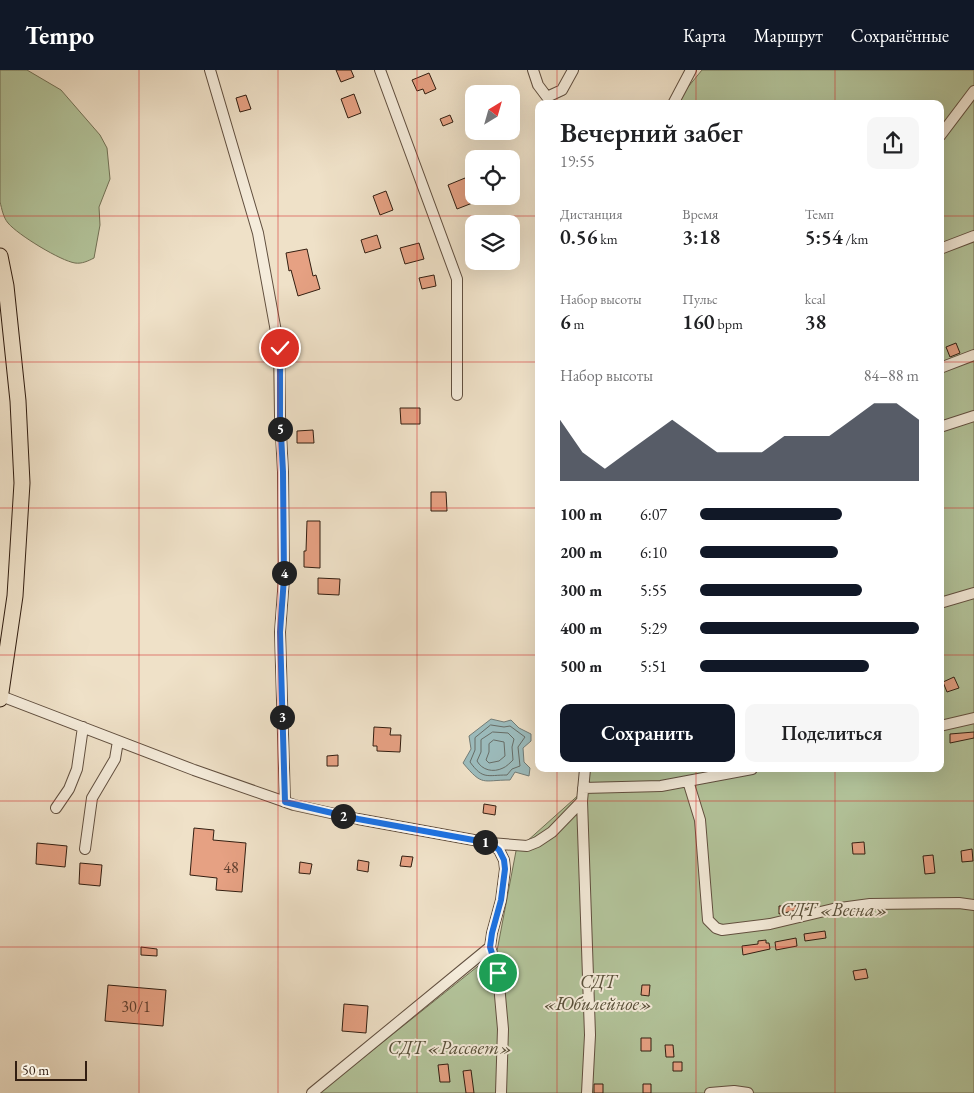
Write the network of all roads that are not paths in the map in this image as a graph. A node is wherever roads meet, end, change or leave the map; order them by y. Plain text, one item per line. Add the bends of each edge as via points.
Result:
1 (210, 70) edge
2 (380, 70) edge
3 (533, 70) edge
4 (573, 70) edge
5 (691, 70) edge
6 (974, 91) edge
7 (675, 100) edge
8 (944, 131) edge
9 (974, 236) edge
10 (944, 247) edge
11 (0, 256) edge
12 (974, 354) edge
13 (944, 366) edge
14 (458, 395) dead end
15 (974, 416) edge
16 (944, 426) edge
17 (974, 594) edge
18 (944, 601) edge
19 (0, 697) edge
20 (974, 718) edge
21 (944, 725) edge
22 (83, 728) junction
23 (118, 741) junction
24 (585, 772) edge
25 (736, 772) edge
26 (688, 781) junction
27 (583, 788) junction
28 (582, 801) junction
29 (285, 802) junction
30 (56, 808) dead end
31 (490, 843) junction
32 (85, 849) dead end
33 (974, 905) edge
34 (490, 947) junction
35 (312, 1093) edge
36 (501, 1093) edge
37 (586, 1093) edge
38 (710, 1093) edge
39 (748, 1093) edge

1 - 29 street via 258,233 280,348 284,568 280,632
2 - 14 street via 457,279
3 - 4 street via 547,97 562,90
5 - 7 street
6 - 8 street
9 - 10 street
11 - 19 highway via 18,401 22,483 15,596
12 - 13 street
15 - 16 street
17 - 18 street
19 - 22 street
20 - 21 street
22 - 23 street
22 - 30 street via 77,769
23 - 29 street
23 - 32 street via 115,759 92,798
24 - 27 street
25 - 26 street
26 - 27 street via 660,786
26 - 33 street via 700,820 708,920 716,928 770,924 870,904
27 - 28 street
28 - 31 street via 552,832 537,842 527,846
28 - 37 street via 590,1035
29 - 31 street
31 - 34 street via 499,850 505,869
34 - 35 street
34 - 36 street via 498,973 503,1030
38 - 39 street

